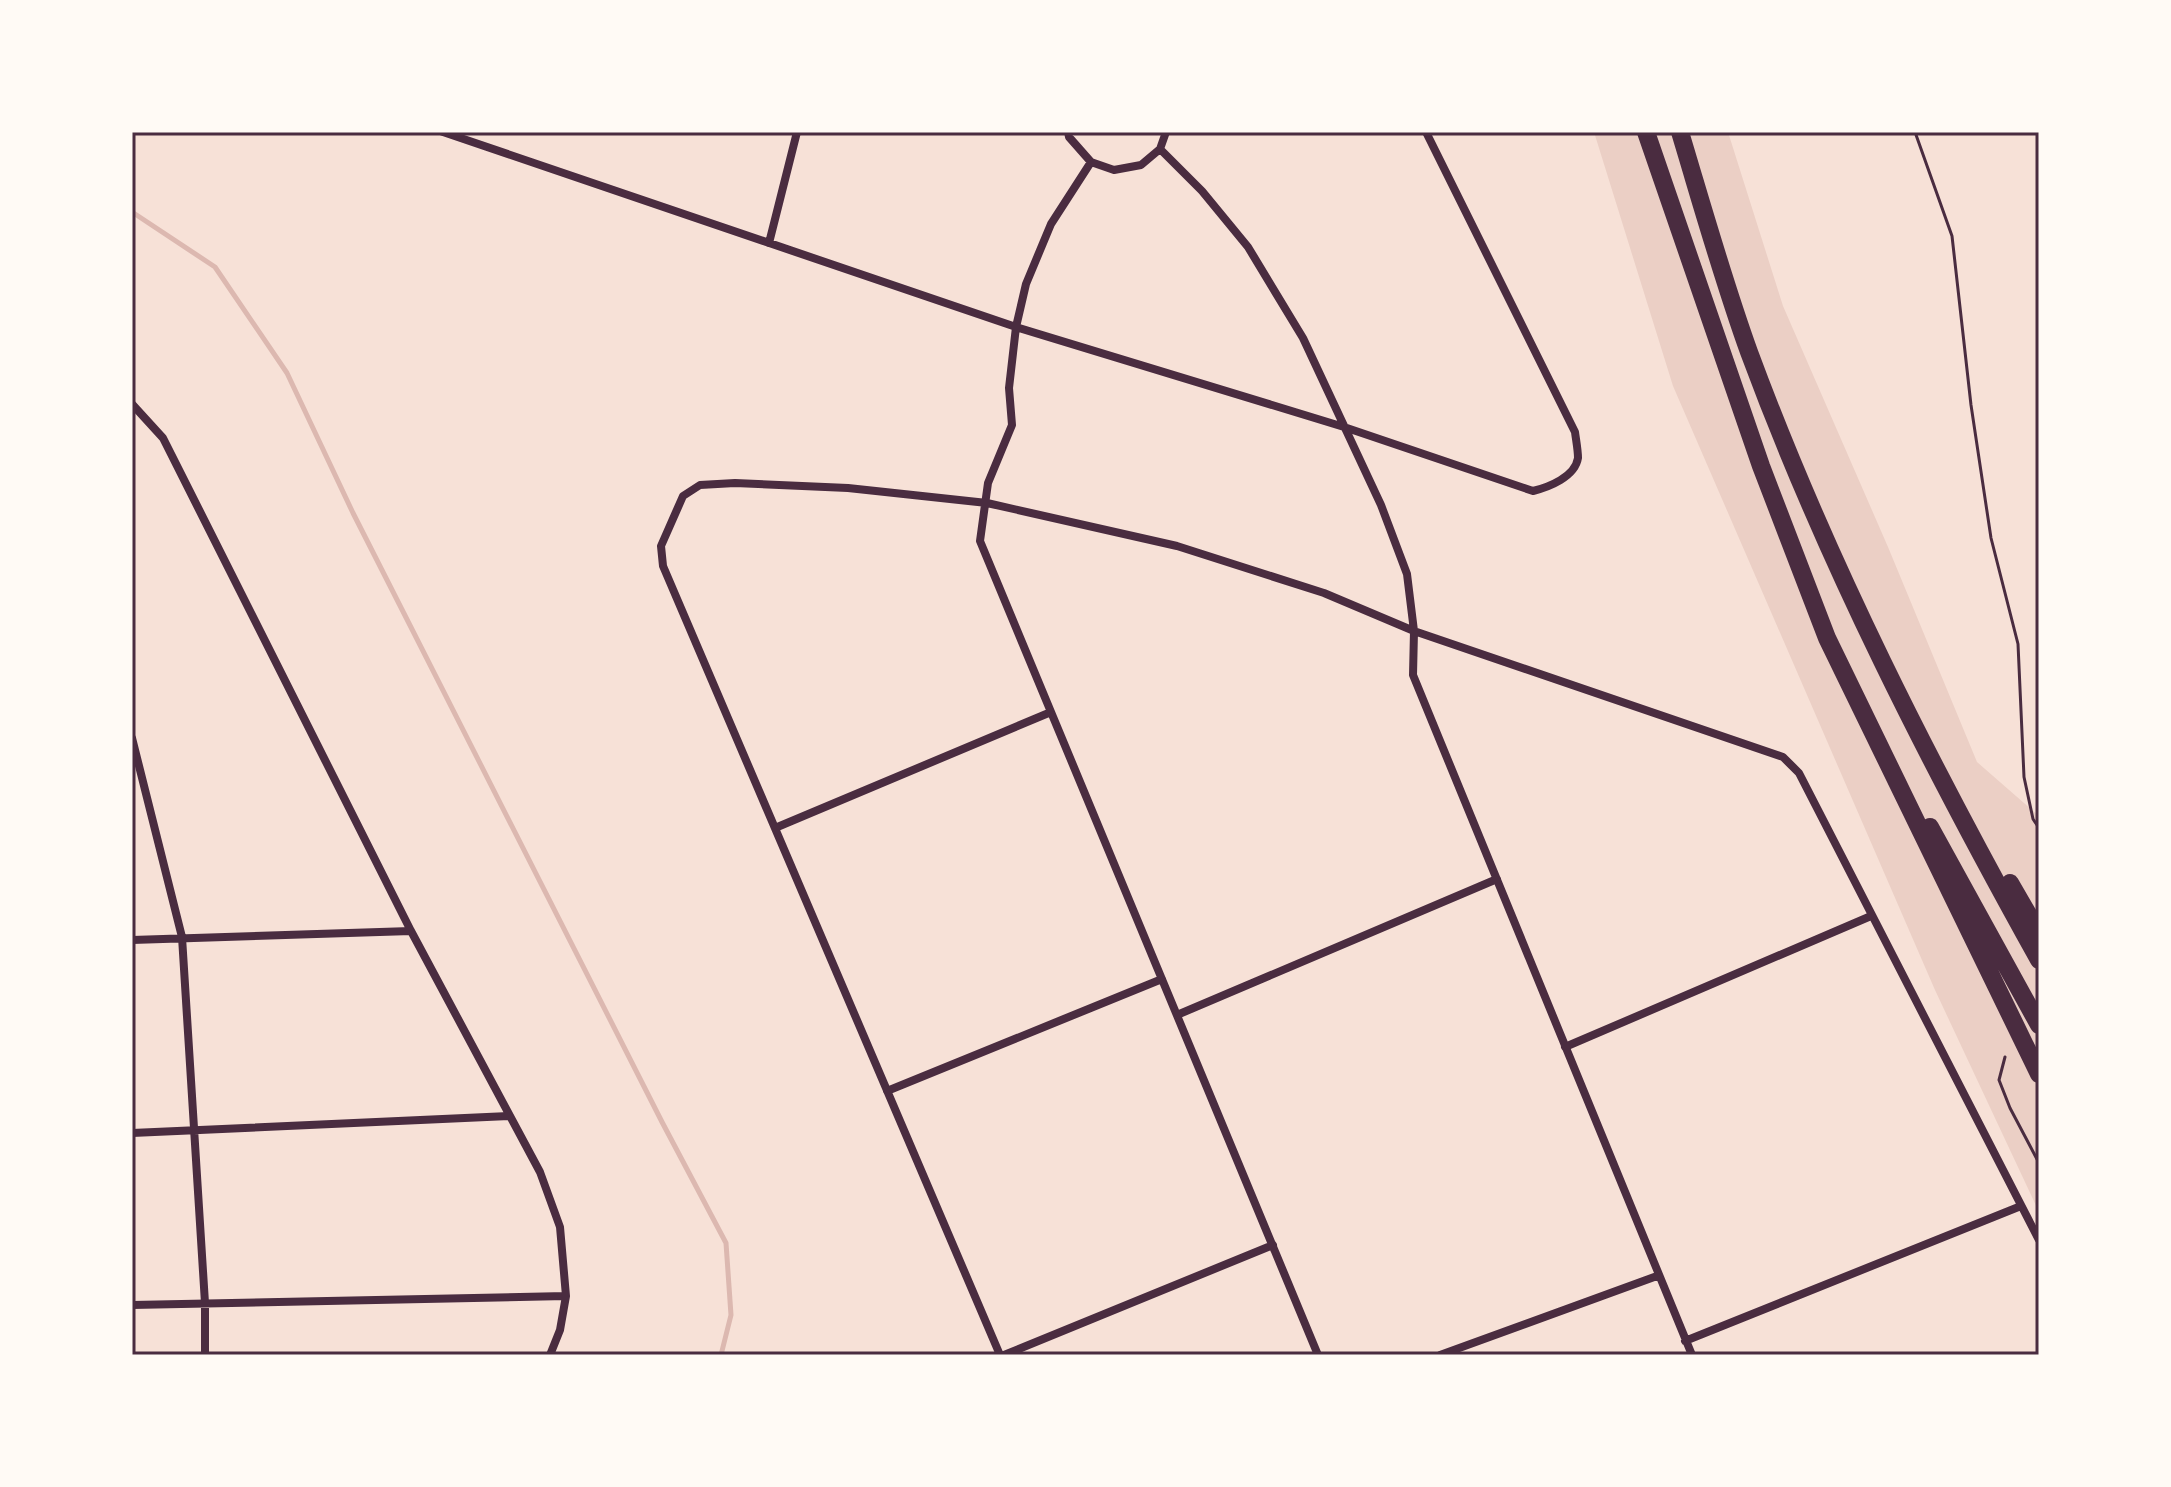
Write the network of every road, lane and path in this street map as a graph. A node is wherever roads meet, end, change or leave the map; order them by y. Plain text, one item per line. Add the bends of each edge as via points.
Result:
1 (443, 132) edge
2 (797, 132) edge
3 (1068, 132) edge
4 (1166, 132) edge
5 (1426, 132) edge
6 (1646, 132) edge
7 (1680, 132) edge
8 (1915, 132) edge
9 (1160, 149) junction
10 (1091, 162) junction
11 (769, 243) junction
12 (1016, 327) junction
13 (132, 404) edge
14 (1344, 427) junction
15 (1761, 466) junction
16 (987, 503) junction
17 (1414, 631) junction
18 (1878, 654) junction
19 (1051, 712) junction
20 (132, 738) edge
21 (775, 828) junction
22 (2039, 828) edge
23 (1497, 879) junction
24 (1871, 916) junction
25 (411, 931) junction
26 (2039, 933) edge
27 (182, 937) junction
28 (132, 940) edge
29 (2039, 960) edge
30 (1162, 979) junction
31 (1177, 1015) junction
32 (2039, 1025) edge
33 (1565, 1047) junction
34 (2005, 1057) dead end
35 (2039, 1074) edge
36 (887, 1091) junction
37 (509, 1116) junction
38 (195, 1130) junction
39 (132, 1133) edge
40 (2039, 1163) edge
41 (2021, 1206) junction
42 (2039, 1240) edge
43 (1273, 1245) junction
44 (1657, 1276) junction
45 (566, 1296) junction
46 (205, 1303) junction
47 (132, 1305) edge
48 (1685, 1341) junction
49 (205, 1355) edge
50 (550, 1355) edge
51 (1002, 1355) edge
52 (1318, 1355) edge
53 (1440, 1355) edge
54 (1692, 1355) edge

1 - 11 street
2 - 11 street
3 - 10 street
4 - 9 street
5 - 14 street via 1575,432 1578,461 1570,473 1533,491
6 - 15 highway
7 - 18 highway via 1749,351
8 - 22 path via 1952,236 1991,538 2018,644 2024,777
9 - 10 street via 1141,165 1114,170
9 - 14 street via 1248,247 1303,338
10 - 12 street via 1051,224 1026,284
11 - 12 street
12 - 14 street
12 - 16 street via 1009,388 1012,425 988,483
13 - 25 street via 163,438
14 - 17 street via 1407,574
15 - 32 highway via 1914,799
15 - 35 highway via 1827,638
16 - 17 street via 1177,546 1324,593
16 - 19 street via 980,541
16 - 21 street via 735,483 700,485 683,496 661,546 663,566
17 - 23 street via 1413,675
17 - 24 street via 1783,757 1799,773
18 - 26 highway
18 - 29 highway
19 - 21 street
19 - 30 street
20 - 27 street
21 - 36 street
23 - 31 street
23 - 33 street
24 - 33 street
24 - 41 street
25 - 27 street
25 - 37 street
27 - 28 street
27 - 38 street
30 - 31 street
30 - 36 street
31 - 43 street
33 - 44 street
34 - 40 path via 1999,1080
36 - 51 street
37 - 38 street
37 - 45 street via 540,1172 560,1227
38 - 39 street
38 - 46 street
41 - 42 street
41 - 48 street
43 - 51 street
43 - 52 street
44 - 48 street
44 - 53 street
45 - 46 street
45 - 50 street
46 - 47 street
46 - 49 street
48 - 54 street

